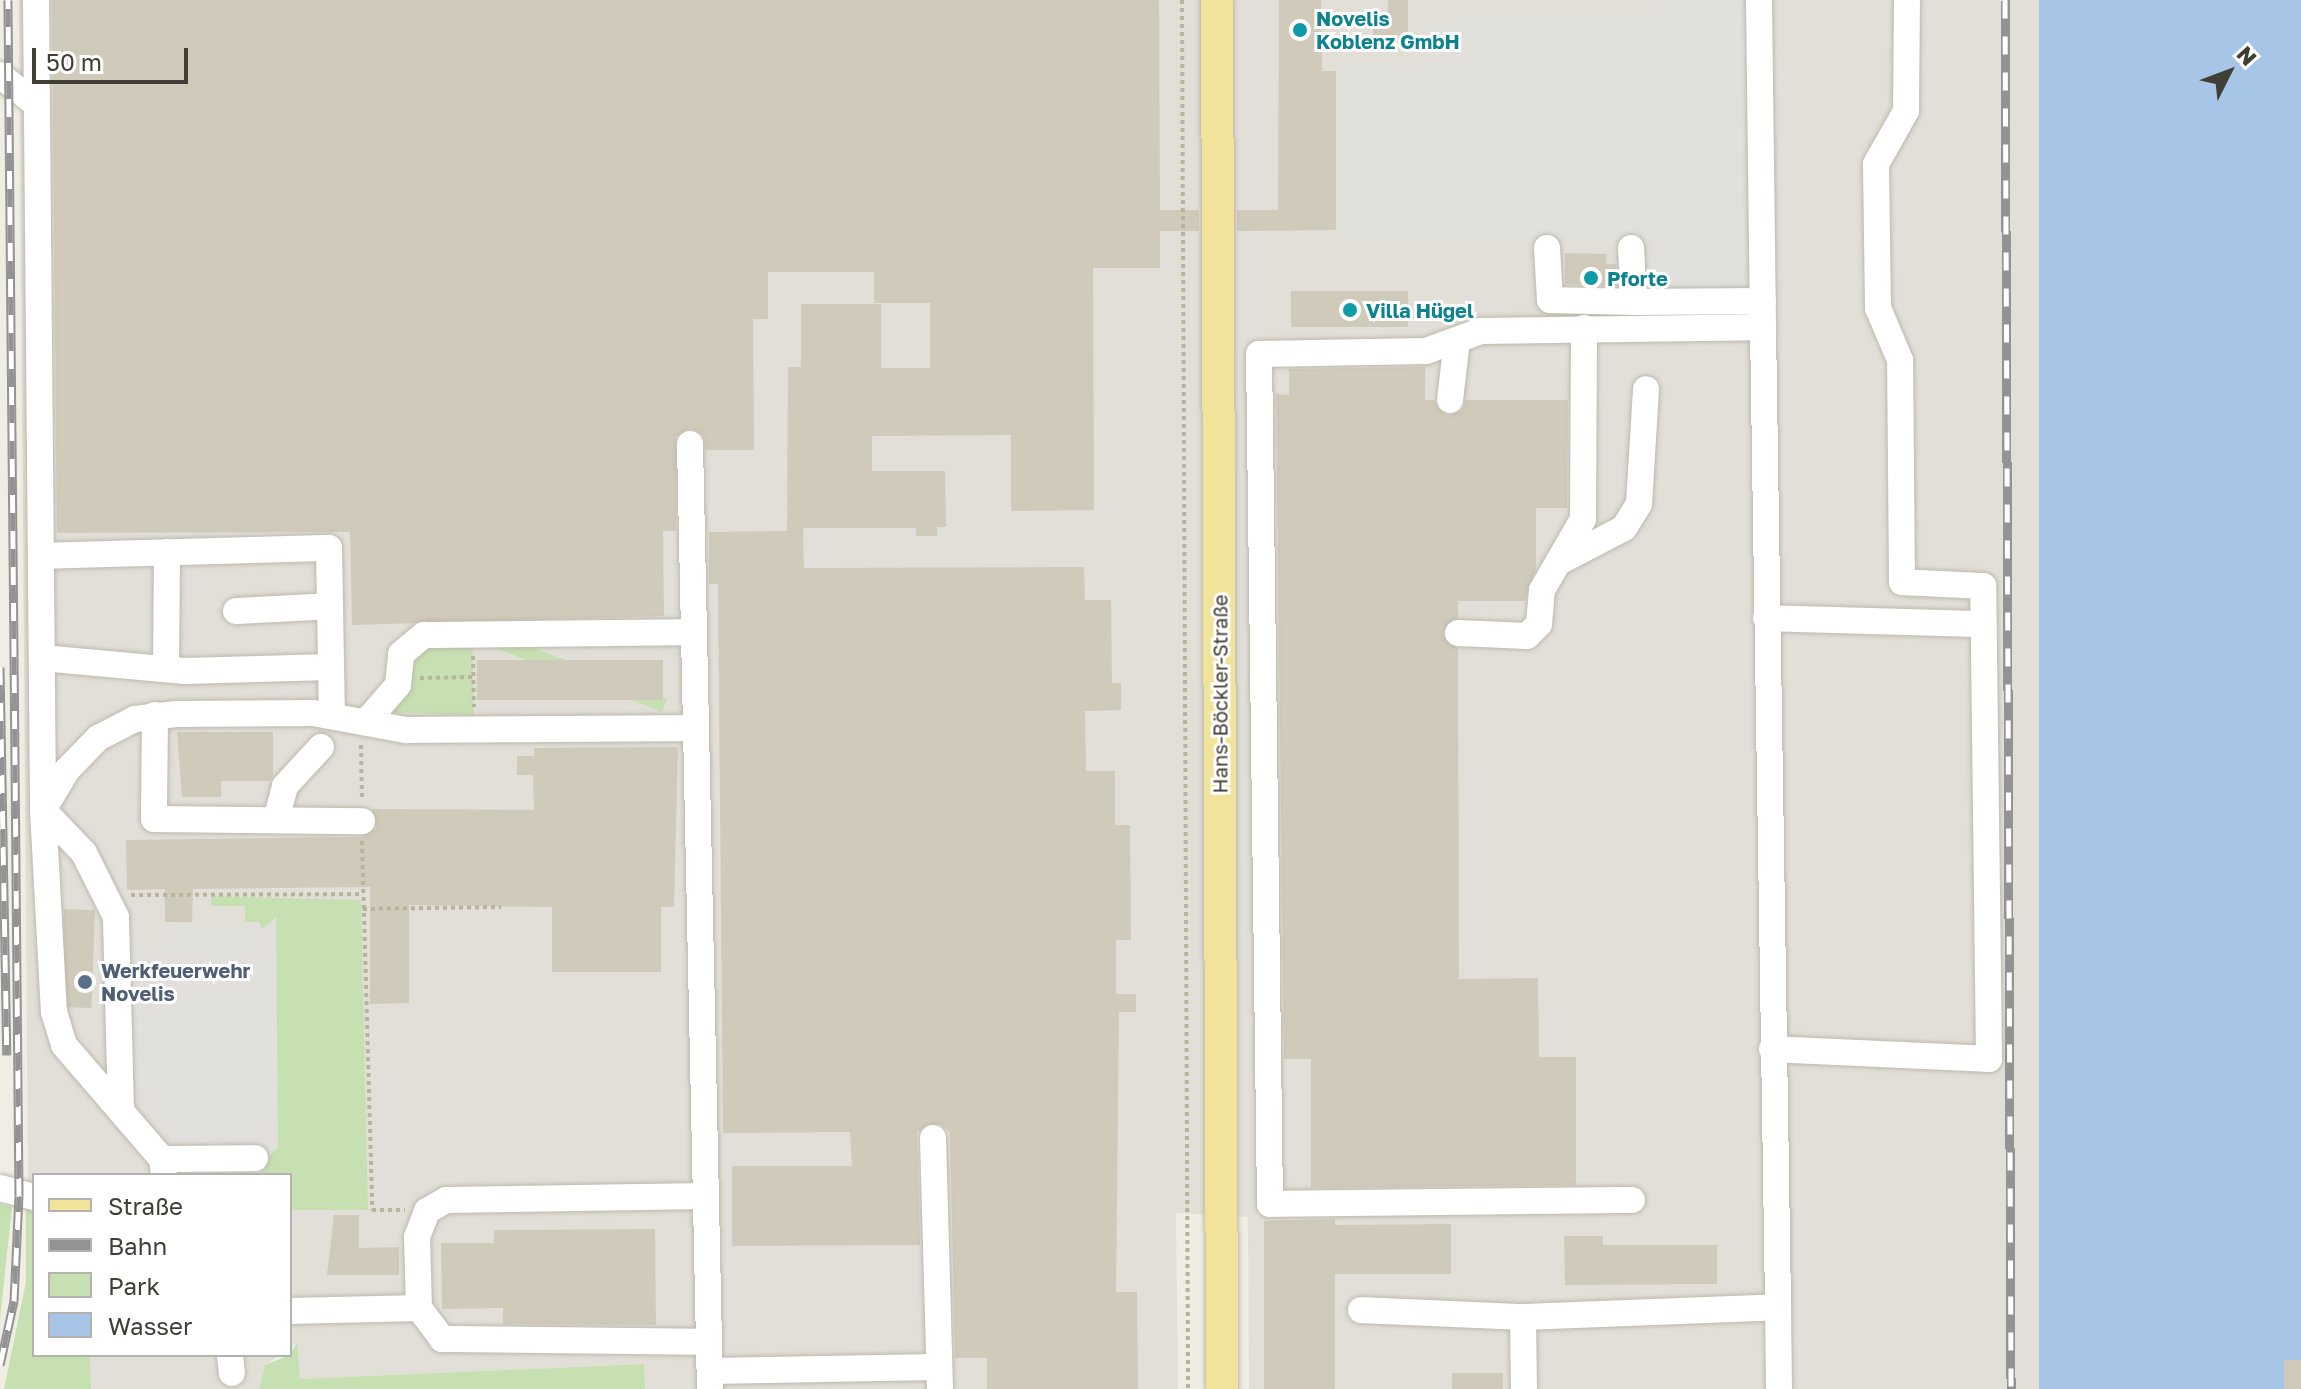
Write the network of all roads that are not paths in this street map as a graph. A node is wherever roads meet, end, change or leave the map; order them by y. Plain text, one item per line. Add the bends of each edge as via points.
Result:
1 (36, 0) edge
2 (1217, 0) edge
3 (1759, 0) edge
4 (1907, 0) edge
5 (0, 75) edge
6 (36, 104) junction
7 (1547, 248) dead end
8 (1631, 248) dead end
9 (1634, 302) junction
10 (1763, 314) junction
11 (1584, 328) junction
12 (1457, 340) junction
13 (1646, 389) dead end
14 (1450, 400) dead end
15 (690, 444) dead end
16 (167, 552) junction
17 (41, 556) junction
18 (1559, 562) junction
19 (330, 606) junction
20 (236, 611) dead end
21 (1766, 618) junction
22 (1983, 624) junction
23 (693, 632) junction
24 (1458, 633) dead end
25 (42, 658) junction
26 (331, 667) junction
27 (166, 669) junction
28 (155, 715) junction
29 (332, 715) junction
30 (366, 722) junction
31 (696, 728) junction
32 (321, 747) dead end
33 (43, 810) junction
34 (276, 820) junction
35 (362, 821) dead end
36 (1772, 1049) junction
37 (121, 1111) junction
38 (933, 1138) dead end
39 (255, 1158) dead end
40 (163, 1167) edge
41 (0, 1188) edge
42 (32, 1196) edge
43 (706, 1196) junction
44 (1632, 1200) dead end
45 (1778, 1307) junction
46 (419, 1308) junction
47 (1361, 1310) dead end
48 (292, 1311) edge
49 (1523, 1317) junction
50 (709, 1342) junction
51 (938, 1378) edge
52 (710, 1380) edge
53 (1222, 1389) edge
54 (1524, 1389) edge
55 (1779, 1389) edge

1 - 6 lane
2 - 53 main road, Hans-Böckler-Straße
3 - 10 lane
4 - 22 lane via 1906,111 1876,164 1878,308 1900,360 1902,582 1983,586
5 - 6 lane
6 - 17 lane
7 - 9 lane via 1550,300
8 - 9 lane
9 - 10 lane
10 - 11 lane
10 - 21 lane
11 - 12 lane via 1481,331
11 - 18 lane via 1583,519
12 - 14 lane
12 - 44 lane via 1426,351 1259,354 1270,1204
13 - 18 lane via 1639,504 1624,528
15 - 23 lane
16 - 17 lane
16 - 19 lane via 329,548
16 - 27 lane
17 - 25 lane
18 - 24 lane via 1542,590 1539,624 1527,636
19 - 20 lane
19 - 26 lane
21 - 22 lane
21 - 36 lane
22 - 36 lane via 1989,1059
23 - 30 lane via 417,638 401,654 389,701
23 - 31 lane
25 - 27 lane
25 - 33 lane
26 - 27 lane
26 - 29 lane
28 - 29 lane
28 - 33 lane via 98,738 67,770
28 - 34 lane via 154,819
29 - 30 lane
30 - 31 lane via 406,730
31 - 43 lane
32 - 34 lane via 285,786
33 - 37 lane via 54,1012 64,1045
33 - 37 lane via 84,853 108,895 121,948
34 - 35 lane
36 - 45 lane
37 - 40 lane
38 - 51 lane
39 - 40 lane
41 - 42 lane
43 - 46 lane via 436,1202 417,1237
43 - 50 lane
45 - 49 lane
45 - 55 lane
46 - 48 lane
46 - 50 lane via 442,1339
47 - 49 lane
49 - 54 lane
50 - 52 lane
51 - 52 lane

